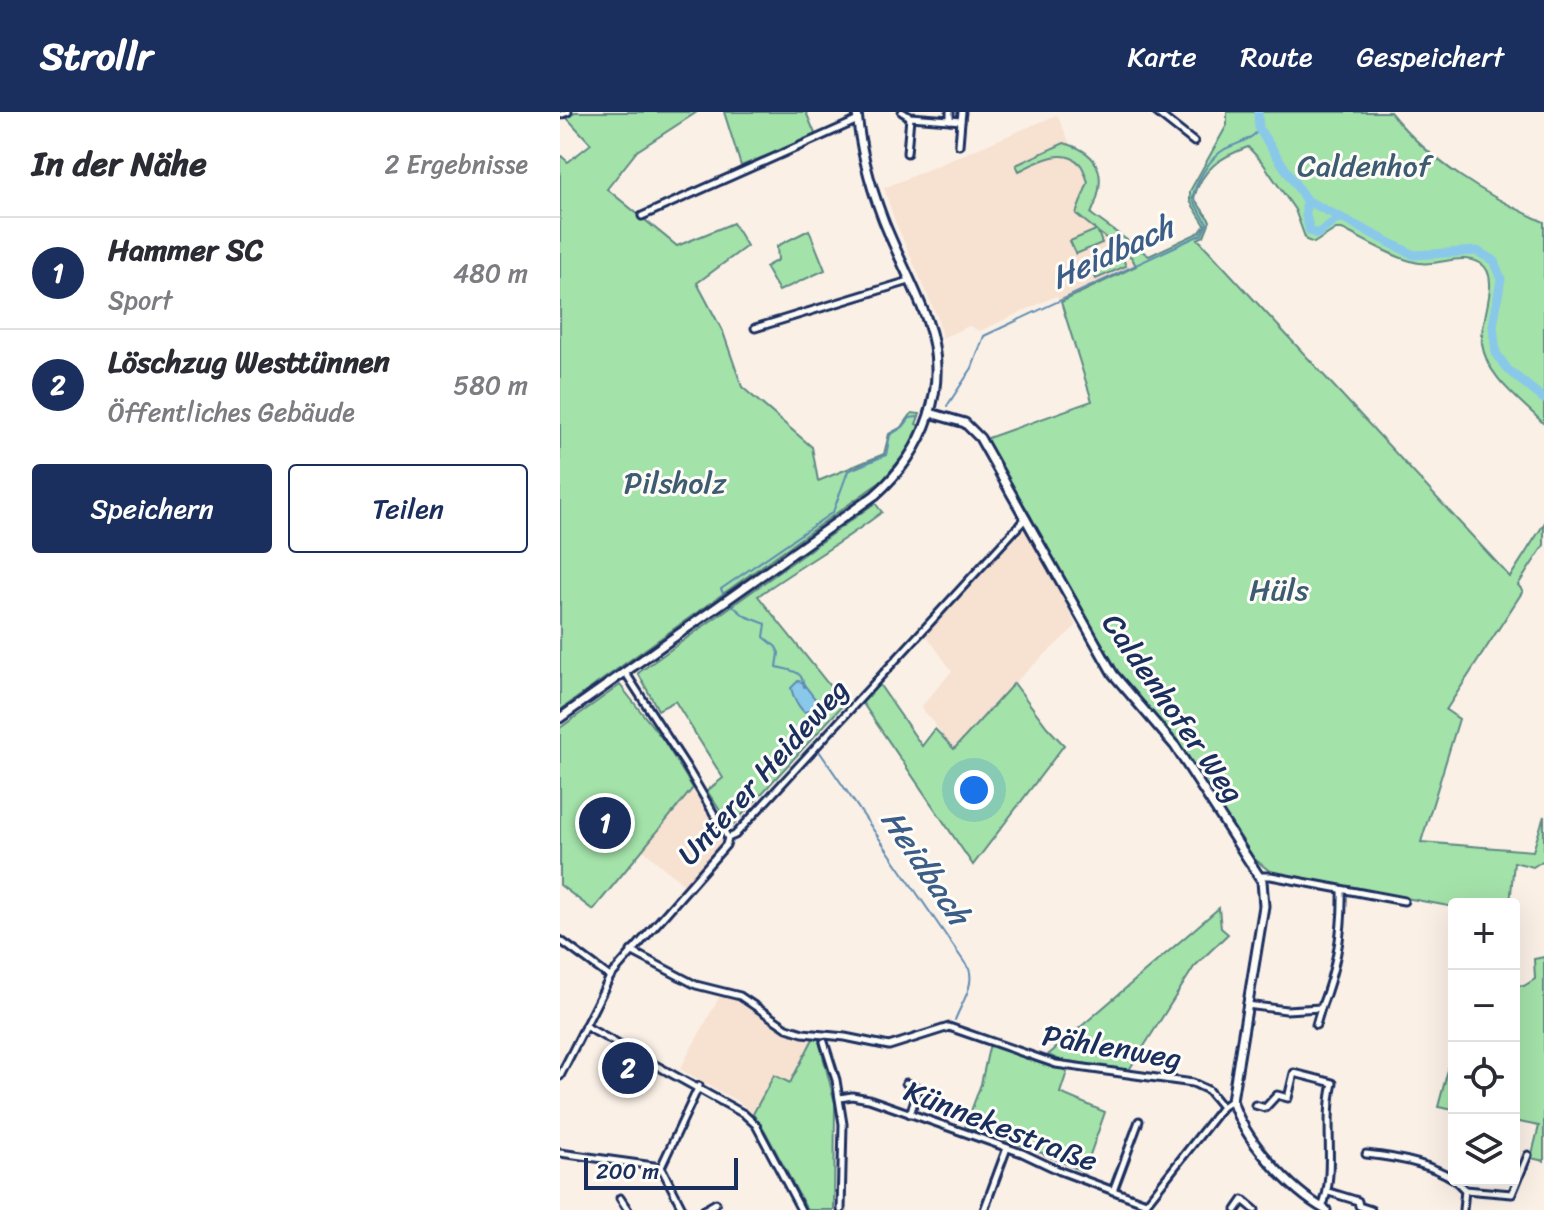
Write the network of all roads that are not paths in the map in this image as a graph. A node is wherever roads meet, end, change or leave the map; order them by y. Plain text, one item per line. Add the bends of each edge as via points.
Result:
1 (568, 112) edge
2 (902, 112) edge
3 (950, 112) edge
4 (962, 112) edge
5 (1156, 112) edge
6 (560, 115) edge
7 (858, 116) edge
8 (910, 117) junction
9 (950, 120) junction
10 (961, 121) junction
11 (1194, 142) dead end
12 (959, 145) dead end
13 (907, 153) dead end
14 (642, 216) dead end
15 (909, 281) junction
16 (755, 328) dead end
17 (930, 413) junction
18 (1026, 518) junction
19 (625, 672) junction
20 (560, 718) edge
21 (728, 838) junction
22 (1260, 876) junction
23 (1342, 890) junction
24 (1404, 901) dead end
25 (560, 940) edge
26 (631, 951) junction
27 (610, 977) junction
28 (1247, 1005) junction
29 (1321, 1008) junction
30 (1316, 1025) dead end
31 (585, 1026) junction
32 (824, 1042) dead end
33 (560, 1076) edge
34 (906, 1083) dead end
35 (699, 1086) junction
36 (919, 1088) junction
37 (932, 1093) dead end
38 (840, 1098) junction
39 (1232, 1100) junction
40 (1255, 1105) dead end
41 (1222, 1107) junction
42 (910, 1114) junction
43 (1139, 1121) dead end
44 (1007, 1148) junction
45 (560, 1153) edge
46 (1366, 1154) dead end
47 (1528, 1155) dead end
48 (661, 1167) junction
49 (1448, 1175) edge
50 (1461, 1186) edge
51 (1465, 1190) junction
52 (1113, 1191) junction
53 (1329, 1192) junction
54 (620, 1198) dead end
55 (716, 1203) dead end
56 (1146, 1203) junction
57 (1324, 1209) edge
58 (628, 1210) edge
59 (683, 1210) edge
60 (704, 1210) edge
61 (801, 1210) edge
62 (841, 1210) edge
63 (984, 1210) edge
64 (1141, 1210) edge
65 (1236, 1210) edge
66 (1255, 1210) edge
67 (1371, 1210) edge
68 (1463, 1210) edge

1 - 6 street
2 - 8 street
3 - 9 street
4 - 10 street
5 - 11 street
7 - 14 street
7 - 15 main road via 877,202
8 - 9 street
8 - 13 street
9 - 10 street
10 - 12 street
15 - 16 street
15 - 17 main road via 934,346
17 - 18 main road, Caldenhofer Weg via 959,421 976,433
17 - 19 main road via 918,445 890,482
18 - 21 street, Unterer Heideweg
18 - 22 main road, Caldenhofer Weg via 1113,674 1175,746
19 - 20 main road
19 - 21 street
21 - 26 street, Unterer Heideweg
22 - 23 street
22 - 28 main road via 1265,896
23 - 24 street
23 - 29 street via 1338,947
25 - 27 street
26 - 27 street, Unterer Heideweg
26 - 41 street, Pählenweg via 696,985 748,1000 795,1031 889,1046 949,1027 1056,1064 1193,1083 1208,1090
27 - 31 street, Unterer Heideweg
28 - 29 street
28 - 39 main road
29 - 30 street
31 - 33 street, Unterer Heideweg
31 - 35 street
32 - 38 street
34 - 36 street
35 - 48 street
35 - 61 street via 756,1125
36 - 37 street
36 - 42 street
38 - 42 street, Künnekestraße via 869,1099
38 - 62 street
39 - 41 street
39 - 57 main road via 1261,1149 1299,1192
40 - 53 street via 1265,1108 1277,1095 1288,1098 1294,1073 1333,1083 1327,1106
41 - 56 street
42 - 44 street, Künnekestraße
43 - 52 street
44 - 52 street, Künnekestraße
44 - 63 street
45 - 48 street
46 - 49 street
47 - 51 street via 1512,1194
48 - 59 street
50 - 51 street
51 - 68 street
52 - 56 street, Künnekestraße
53 - 57 street
53 - 67 street
54 - 58 street
55 - 60 street
56 - 64 street
65 - 66 street via 1243,1200

